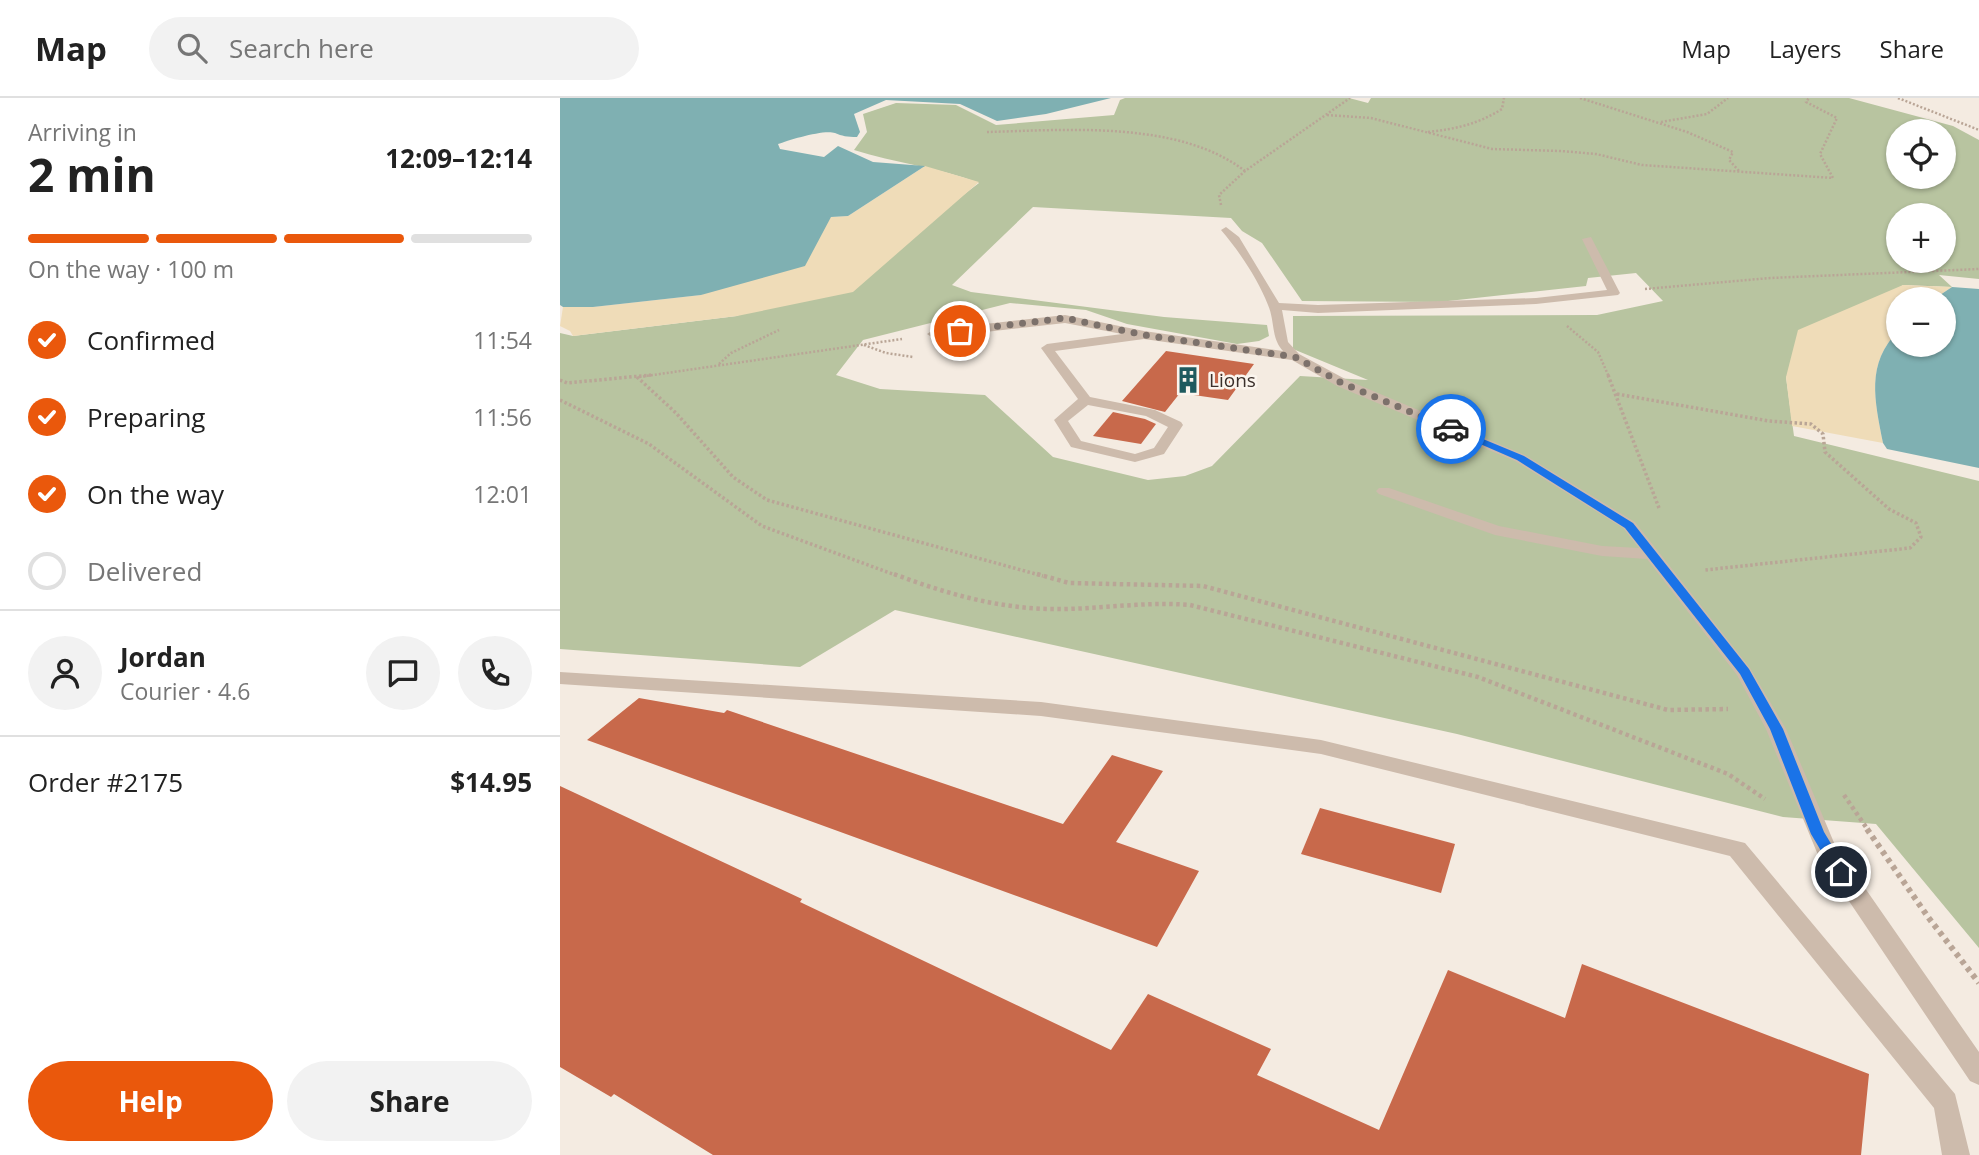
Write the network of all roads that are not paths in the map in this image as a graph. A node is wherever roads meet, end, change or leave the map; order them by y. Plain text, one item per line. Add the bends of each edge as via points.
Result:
1 (1226, 230) road end
2 (1587, 239) dead end
3 (1275, 306) junction
4 (933, 334) road end
5 (1144, 335) junction
6 (1295, 357) junction
7 (1085, 400) junction
8 (1384, 491) dead end
9 (1650, 554) junction
10 (560, 678) edge
11 (1979, 1073) edge
12 (1956, 1155) edge

1 - 3 street
2 - 3 street via 1614,293 1536,301 1318,309
3 - 6 street via 1282,343
4 - 5 street via 1065,318
5 - 6 street
5 - 7 street via 1047,348
6 - 9 street via 1342,383 1520,458 1629,526
7 - 7 street via 1061,420 1076,444 1135,458 1159,451 1176,425 1150,413
8 - 9 street via 1495,530 1602,551
9 - 11 street via 1744,672 1771,719 1818,834
10 - 12 street via 1041,709 1321,747 1737,849 1946,1103

